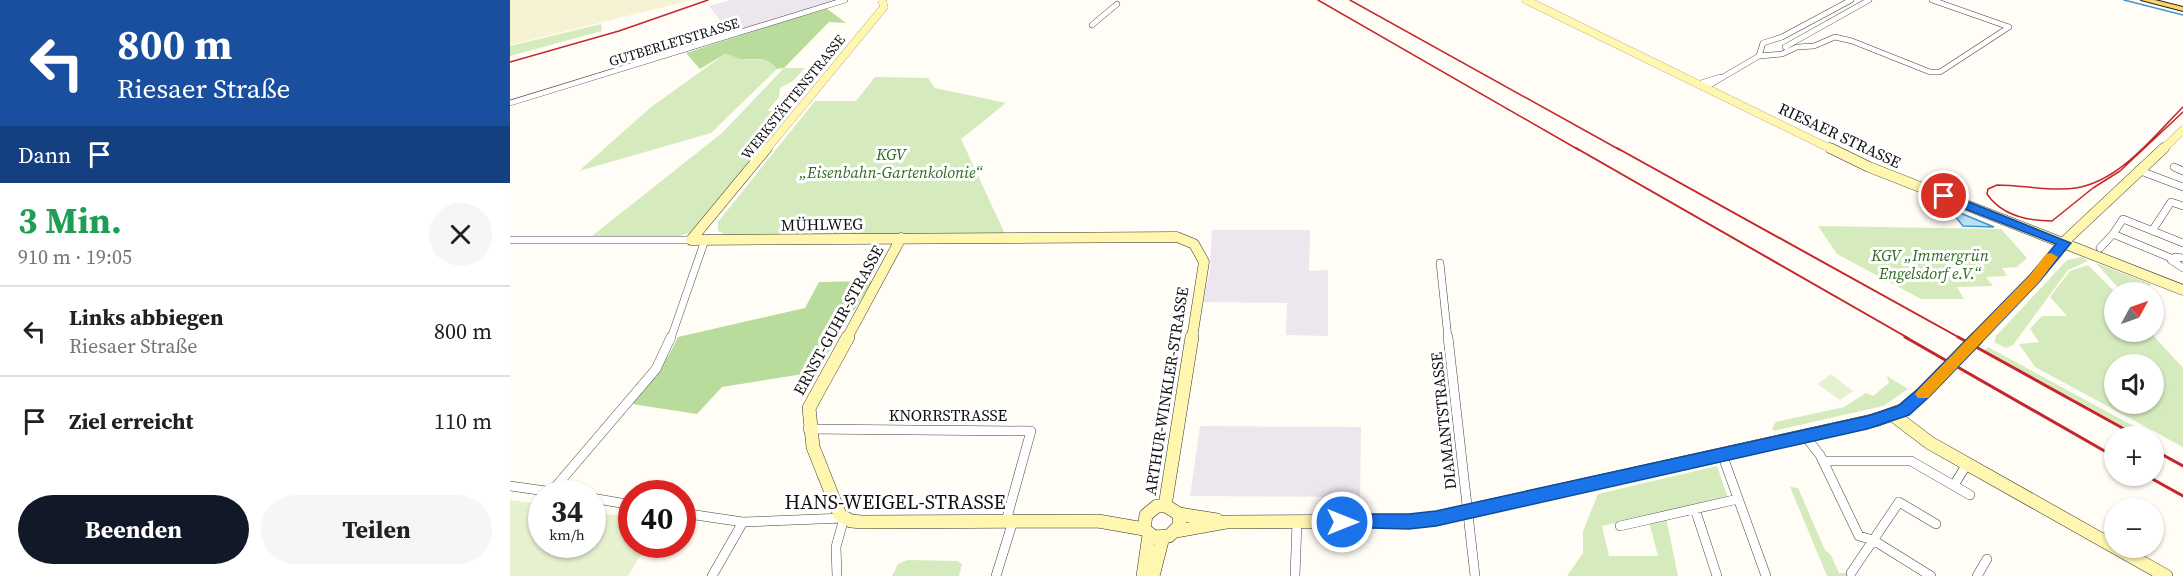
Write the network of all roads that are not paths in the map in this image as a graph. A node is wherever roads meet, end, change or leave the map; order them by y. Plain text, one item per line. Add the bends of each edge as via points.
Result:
1 (844, 0) edge
2 (882, 0) edge
3 (1526, 0) edge
4 (1851, 0) edge
5 (1869, 0) edge
6 (1932, 0) edge
7 (2145, 0) edge
8 (2159, 0) edge
9 (1117, 4) dead end
10 (2183, 8) edge
11 (1092, 25) dead end
12 (1772, 41) junction
13 (1761, 46) junction
14 (1786, 49) junction
15 (1777, 54) junction
16 (1759, 56) junction
17 (1702, 85) junction
18 (510, 103) edge
19 (2183, 122) edge
20 (2183, 130) edge
21 (2159, 151) junction
22 (2174, 168) dead end
23 (2138, 170) junction
24 (2183, 171) edge
25 (2183, 187) edge
26 (2183, 206) edge
27 (718, 210) junction
28 (2152, 231) junction
29 (2113, 234) junction
30 (1135, 235) joint
31 (901, 238) junction
32 (510, 240) edge
33 (692, 240) junction
34 (705, 240) junction
35 (2064, 243) junction
36 (2183, 243) edge
37 (2100, 248) dead end
38 (2171, 258) junction
39 (2183, 258) edge
40 (1440, 263) dead end
41 (2183, 268) edge
42 (2183, 290) edge
43 (1893, 416) junction
44 (808, 429) junction
45 (1804, 436) junction
46 (1722, 454) junction
47 (1823, 461) junction
48 (1967, 464) junction
49 (561, 480) edge
50 (1954, 485) junction
51 (510, 486) edge
52 (528, 488) edge
53 (1970, 495) dead end
54 (1738, 499) junction
55 (1165, 506) junction
56 (1695, 509) junction
57 (1468, 511) junction
58 (1148, 513) junction
59 (1179, 514) junction
60 (696, 515) edge
61 (844, 518) junction
62 (1009, 521) junction
63 (743, 522) junction
64 (1108, 522) junction
65 (1226, 522) junction
66 (1297, 522) junction
67 (1936, 524) dead end
68 (1620, 526) dead end
69 (1158, 533) junction
70 (1873, 540) junction
71 (1986, 559) dead end
72 (1851, 573) dead end
73 (712, 576) edge
74 (837, 576) edge
75 (996, 576) edge
76 (1143, 576) edge
77 (1153, 576) edge
78 (1294, 576) edge
79 (1475, 576) edge
80 (1717, 576) edge
81 (1766, 576) edge
82 (1930, 576) edge
83 (1977, 576) edge
84 (2166, 576) edge

1 - 18 street, GUTBERLETSTRASSE
2 - 27 street, WERKSTÄTTENSTRASSE via 884,7
3 - 17 street, RIESAER STRASSE
4 - 12 street
5 - 14 street
6 - 14 street via 2009,27 1936,73 1840,38
7 - 10 main road
8 - 10 main road
9 - 11 street
12 - 13 street
12 - 14 street
13 - 15 street
13 - 16 street
14 - 15 street
15 - 16 street
16 - 17 street
17 - 35 street, RIESAER STRASSE via 1869,167
19 - 21 street via 2159,146
20 - 21 street
21 - 23 street, HANS-WEIGEL-STRASSE
22 - 24 street
23 - 25 street
23 - 35 street, HANS-WEIGEL-STRASSE
26 - 28 street via 2171,202
27 - 33 street, WERKSTÄTTENSTRASSE
27 - 34 street, WERKSTÄTTENSTRASSE
28 - 29 street via 2123,219
28 - 36 street
29 - 37 street
29 - 38 street
30 - 31 street, MÜHLWEG
30 - 55 street, ARTHUR-WINKLER-STRASSE via 1174,236 1195,244 1202,251 1204,262
31 - 34 street, MÜHLWEG
31 - 44 street, ERNST-GUHR-STRASSE via 809,408
32 - 33 street, MÜHLWEG
33 - 34 street, MÜHLWEG
34 - 49 street, WERKSTÄTTENSTRASSE via 666,352 656,369
35 - 42 street, RIESAER STRASSE
35 - 43 street, HANS-WEIGEL-STRASSE, bridge via 1923,393
38 - 39 street
38 - 41 street
40 - 57 street, DIAMANTSTRASSE
43 - 45 street, HANS-WEIGEL-STRASSE
43 - 48 street
44 - 61 street
44 - 62 street, KNORRSTRASSE via 1031,431
45 - 46 street, HANS-WEIGEL-STRASSE
45 - 47 street
46 - 54 street
46 - 57 street, HANS-WEIGEL-STRASSE
47 - 50 street via 1911,461
47 - 70 street via 1860,536
48 - 50 street
48 - 84 street
50 - 53 street
51 - 52 street
54 - 56 street
54 - 81 street
55 - 58 street, HANS-WEIGEL-STRASSE
55 - 59 street
56 - 68 street
56 - 80 street
57 - 66 street, HANS-WEIGEL-STRASSE via 1409,521
57 - 79 street, DIAMANTSTRASSE
58 - 64 street, HANS-WEIGEL-STRASSE
58 - 69 street via 1143,521
59 - 65 street, HANS-WEIGEL-STRASSE
59 - 69 street via 1180,521
60 - 63 street, HANS-WEIGEL-STRASSE
61 - 62 street, HANS-WEIGEL-STRASSE via 862,522
61 - 63 street, HANS-WEIGEL-STRASSE
61 - 74 street via 836,547
62 - 64 street, HANS-WEIGEL-STRASSE
62 - 75 street
63 - 73 street
64 - 69 street, HANS-WEIGEL-STRASSE
65 - 66 street, HANS-WEIGEL-STRASSE
65 - 69 street, HANS-WEIGEL-STRASSE
66 - 78 street
67 - 70 street via 1899,502
69 - 76 street
69 - 77 street
70 - 72 street
70 - 82 street
71 - 83 street

